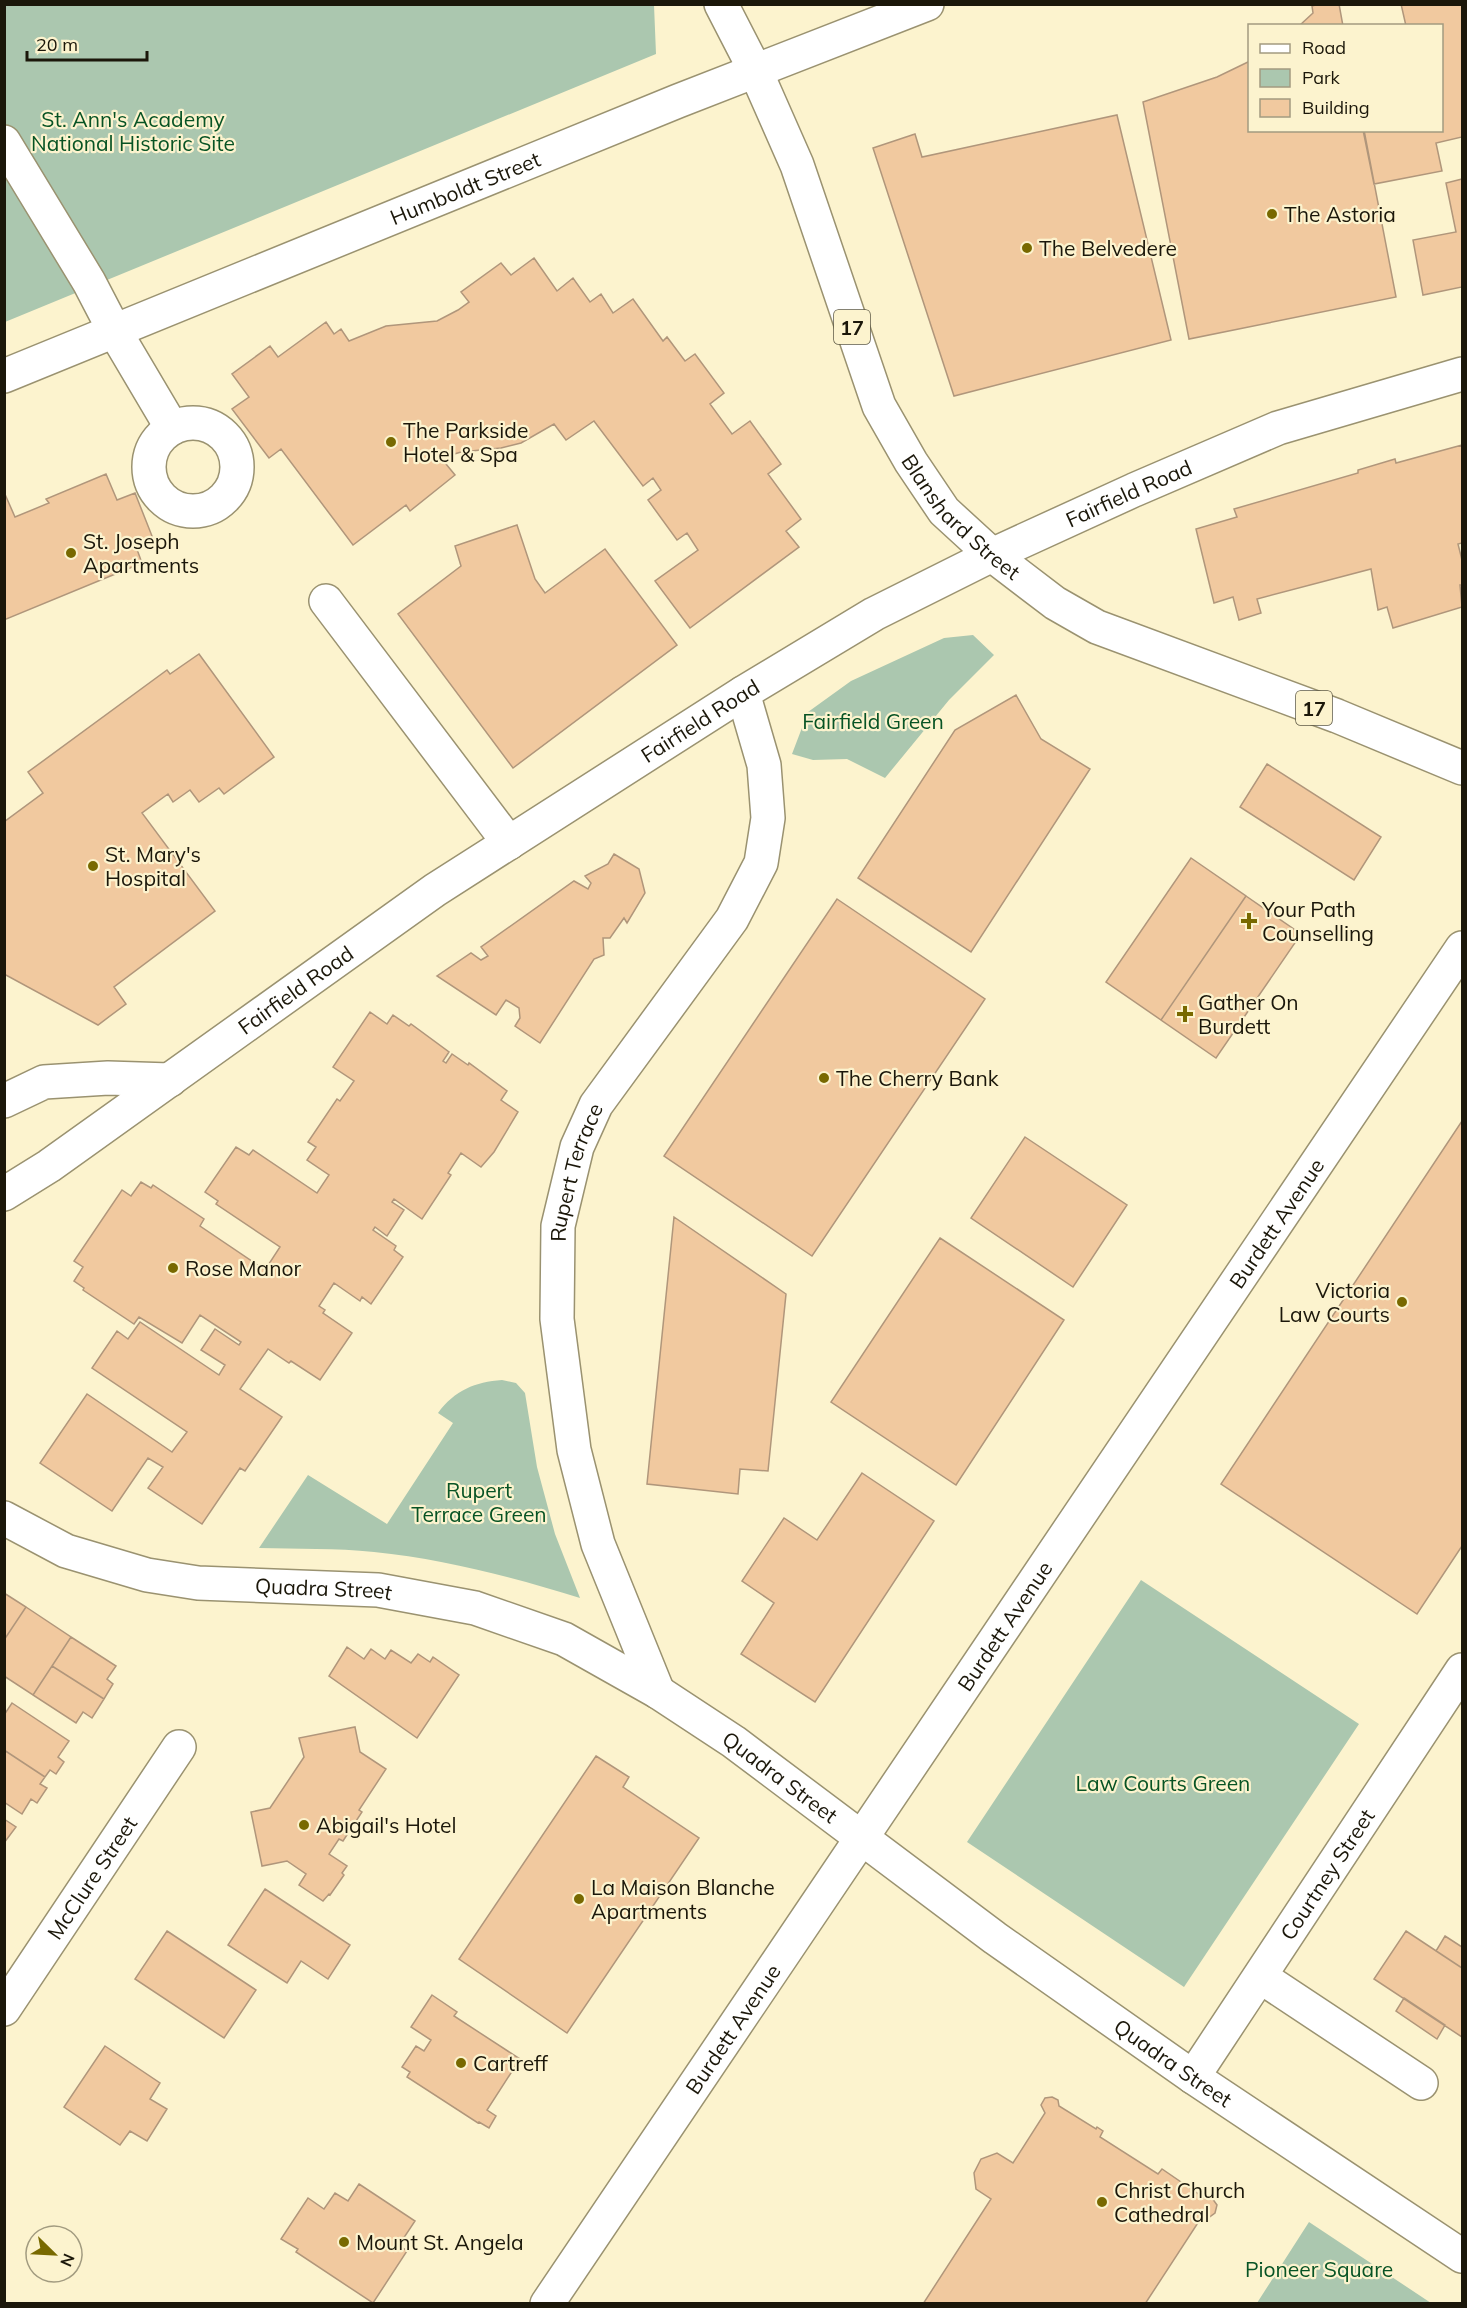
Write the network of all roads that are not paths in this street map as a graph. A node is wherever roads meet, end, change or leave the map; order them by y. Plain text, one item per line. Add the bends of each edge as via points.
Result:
1 (722, 4) edge
2 (927, 4) edge
3 (756, 72) junction
4 (4, 142) edge
5 (114, 330) junction
6 (1462, 374) edge
7 (4, 376) edge
8 (172, 428) dead end
9 (992, 555) junction
10 (326, 601) dead end
11 (743, 693) junction
12 (1462, 768) edge
13 (509, 843) junction
14 (1462, 948) edge
15 (170, 1080) junction
16 (4, 1101) edge
17 (4, 1194) edge
18 (4, 1518) edge
19 (1462, 1670) edge
20 (658, 1692) junction
21 (178, 1747) dead end
22 (862, 1839) junction
23 (1261, 1977) junction
24 (4, 2009) edge
25 (1193, 2077) junction
26 (1421, 2083) dead end
27 (1462, 2256) edge
28 (547, 2304) edge

1 - 3 street, Blanshard Street / 17
2 - 3 street, Humboldt Street
3 - 5 street, Humboldt Street
3 - 9 street, Blanshard Street / 17 via 797,165 879,406 944,511
4 - 5 street
5 - 7 street, Humboldt Street
5 - 8 street
6 - 9 street, Fairfield Road via 1278,428
9 - 11 street, Fairfield Road via 874,614
9 - 12 street, Blanshard Street / 17 via 1055,603 1098,627 1337,716
10 - 13 street
11 - 13 street, Fairfield Road
11 - 20 street, Rupert Terrace via 764,765 768,818 761,862 732,919 596,1105 577,1148 558,1226 557,1319 574,1450 598,1544
13 - 15 street, Fairfield Road via 435,890
14 - 22 street, Burdett Avenue
15 - 16 street via 44,1082
15 - 17 street, Fairfield Road
18 - 20 street, Quadra Street via 66,1551 147,1575 198,1583 378,1590 476,1608 564,1639
19 - 23 street, Courtney Street
20 - 22 street, Quadra Street via 734,1742
21 - 24 street, McClure Street
22 - 25 street, Quadra Street via 994,1938
22 - 28 street, Burdett Avenue
23 - 25 street, Courtney Street
23 - 26 street
25 - 27 street, Quadra Street

